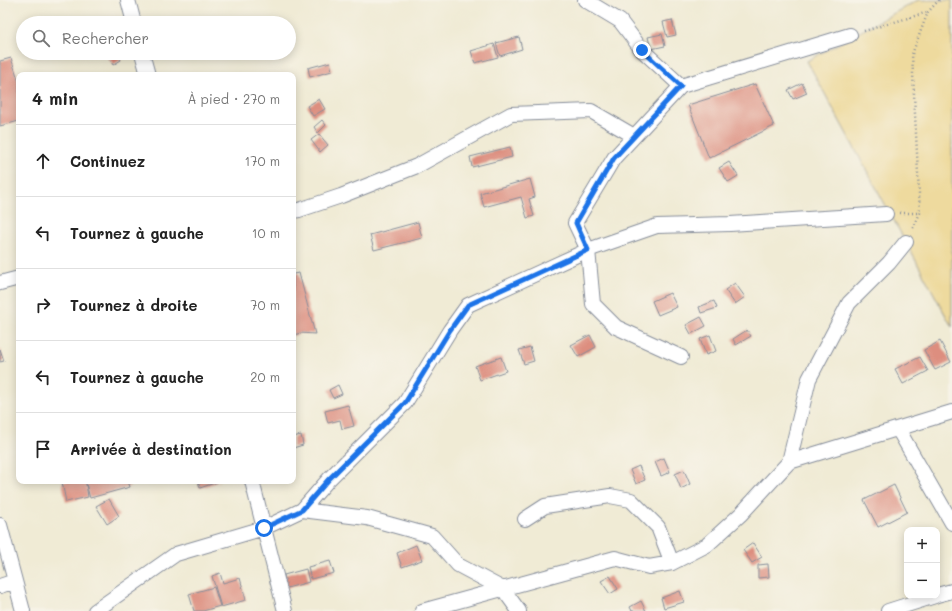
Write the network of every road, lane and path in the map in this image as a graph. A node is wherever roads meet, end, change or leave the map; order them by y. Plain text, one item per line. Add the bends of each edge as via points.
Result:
1 (128, 0) edge
2 (585, 0) edge
3 (939, 0) edge
4 (928, 12) junction
5 (132, 16) edge
6 (850, 35) joint
7 (144, 60) edge
8 (147, 72) edge
9 (681, 86) junction
10 (634, 136) junction
11 (296, 210) edge
12 (886, 214) dead end
13 (906, 242) joint
14 (588, 250) junction
15 (16, 279) edge
16 (0, 283) edge
17 (681, 357) dead end
18 (952, 412) edge
19 (898, 429) junction
20 (789, 462) junction
21 (253, 484) edge
22 (302, 510) junction
23 (525, 519) dead end
24 (952, 523) edge
25 (0, 525) edge
26 (264, 528) junction
27 (672, 563) junction
28 (15, 581) junction
29 (0, 586) edge
30 (503, 589) junction
31 (952, 591) edge
32 (940, 595) edge
33 (927, 599) edge
34 (933, 599) edge
35 (23, 611) edge
36 (95, 611) edge
37 (285, 611) edge
38 (422, 611) edge
39 (519, 611) edge
40 (888, 611) edge
41 (916, 611) edge

1 - 5 street
2 - 9 street via 620,20 642,50
3 - 4 path
4 - 6 path
4 - 13 path via 912,54 920,213
6 - 9 street
7 - 8 street
9 - 10 street
10 - 11 street via 591,111 511,114 417,166
10 - 14 street via 614,158 576,223
12 - 14 street via 657,226
13 - 20 street via 849,303 809,379
14 - 17 street via 593,304 616,326
14 - 22 street via 468,305 405,403 329,479
15 - 16 street
18 - 19 street
19 - 20 street
19 - 24 street
20 - 27 street via 741,514 707,545
21 - 26 street
22 - 26 street
22 - 30 street via 367,518 432,536 458,565
23 - 27 street via 545,506 610,496 631,500 658,527
25 - 28 street
26 - 36 street via 176,554
26 - 37 street
27 - 30 street via 649,567 615,558
28 - 29 street
28 - 35 street
30 - 38 street
30 - 39 street
31 - 32 street
33 - 40 street
34 - 41 street

